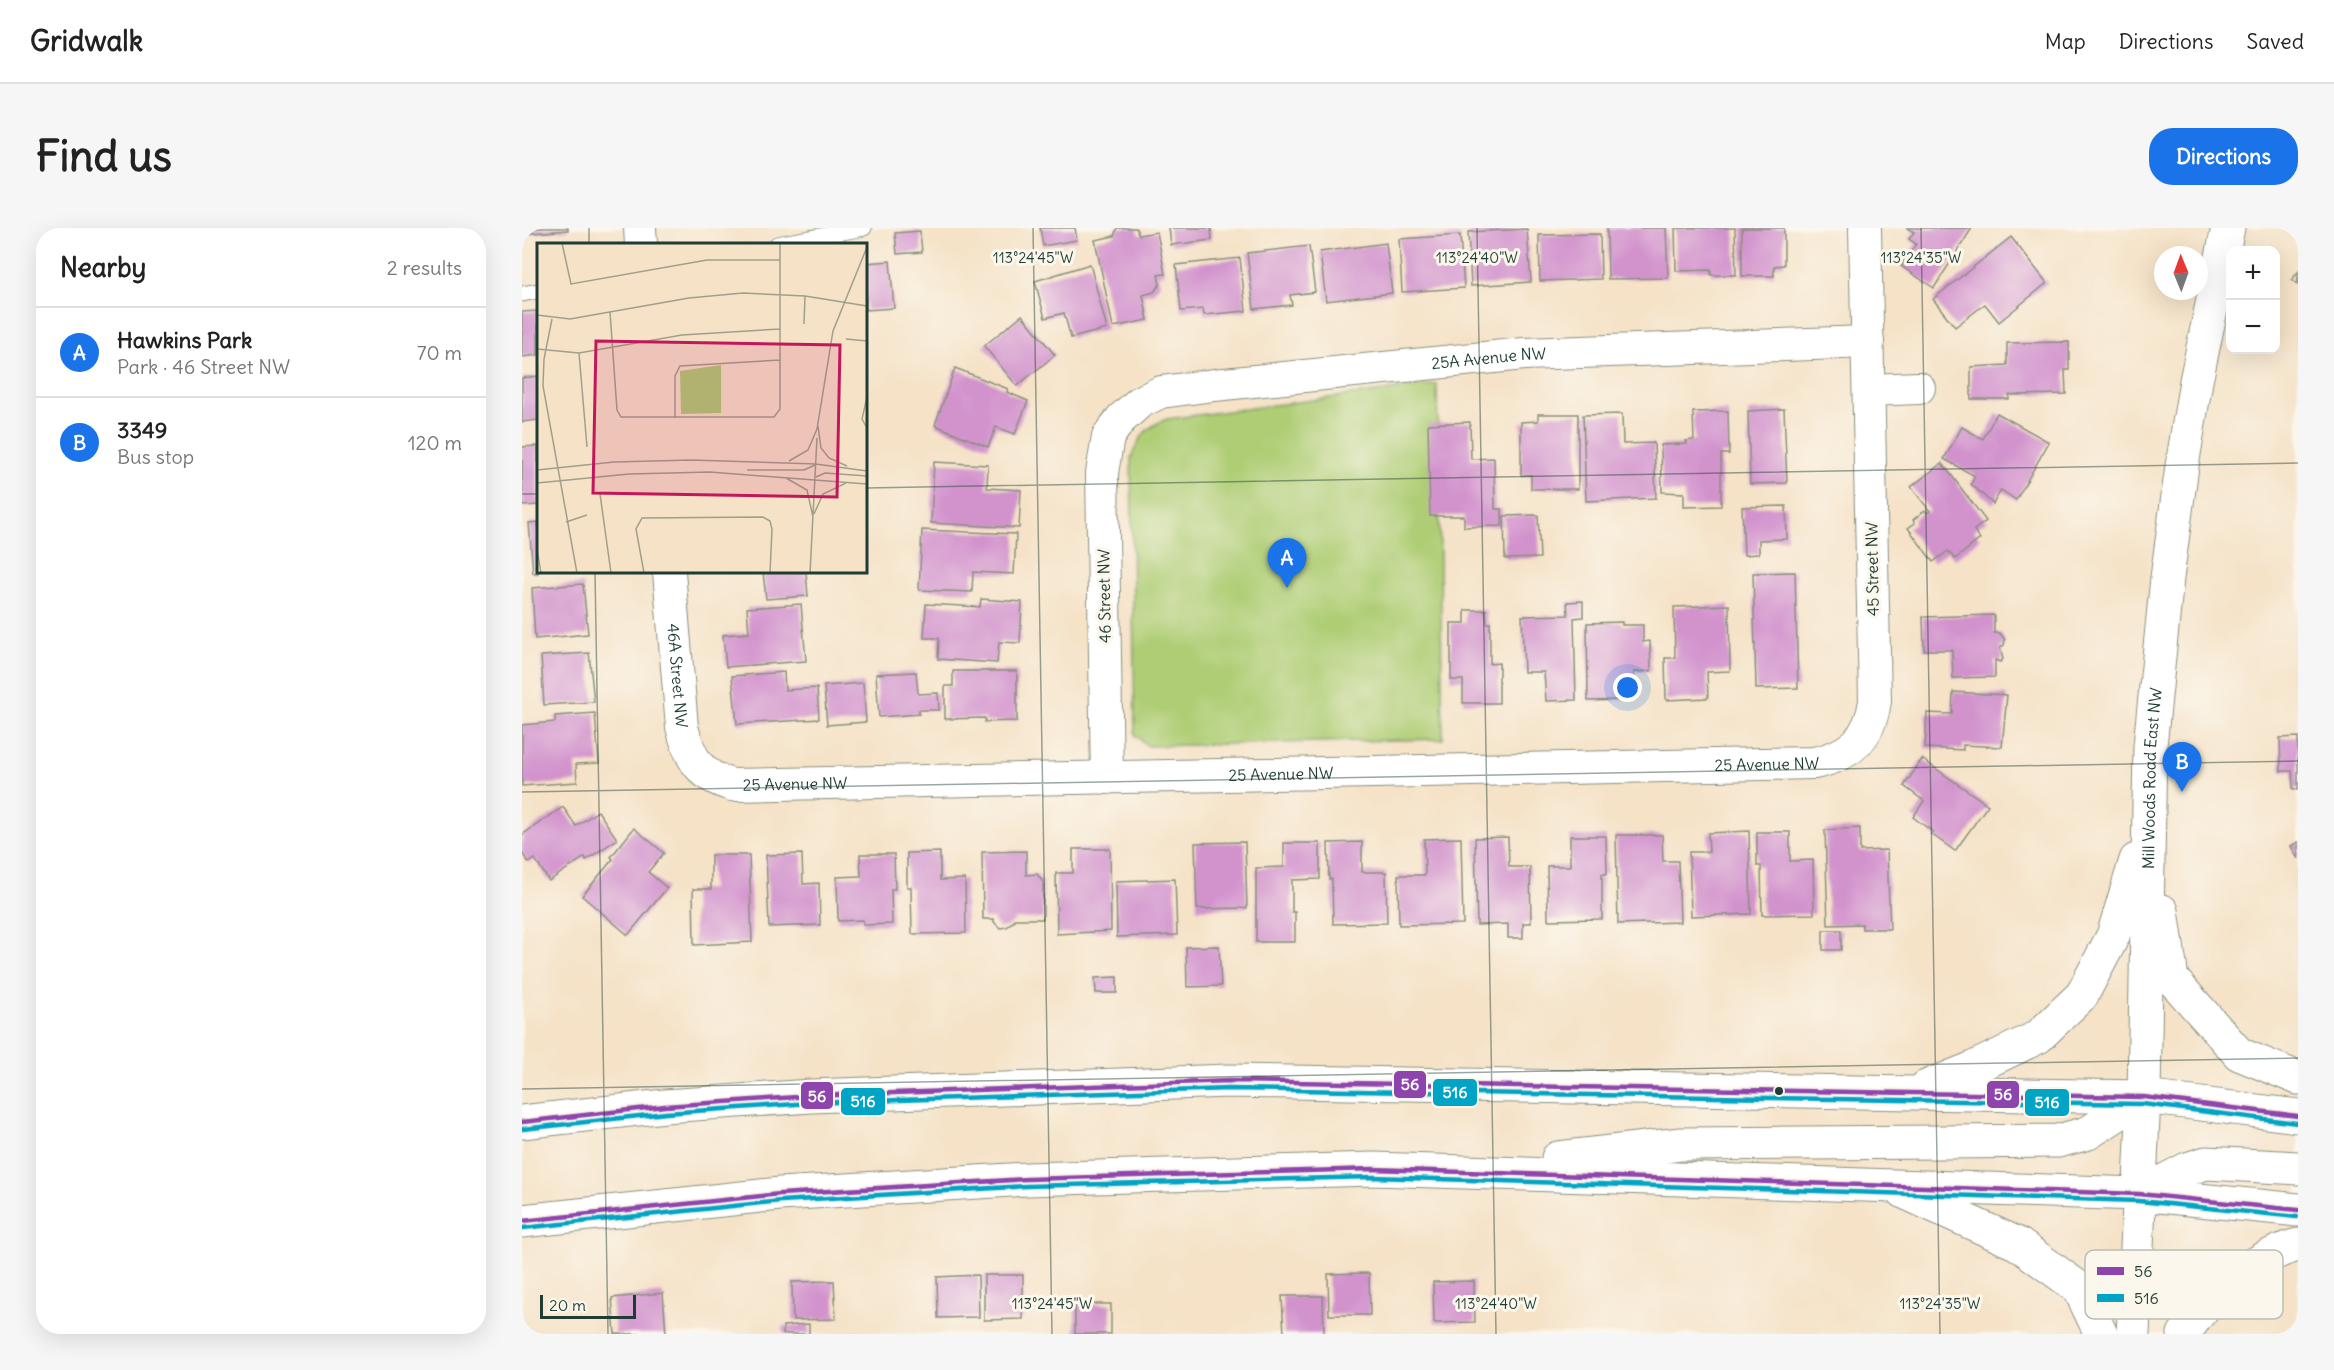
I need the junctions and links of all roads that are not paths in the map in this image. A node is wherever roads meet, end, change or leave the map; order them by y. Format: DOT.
graph roads {
  1 [pos="640,228"];
  2 [pos="864,228"];
  3 [pos="1865,228"];
  4 [pos="2228,228"];
  5 [pos="641,243"];
  6 [pos="782,243"];
  7 [pos="537,291"];
  8 [pos="522,294"];
  9 [pos="1868,342"];
  10 [pos="1919,388"];
  11 [pos="1869,390"];
  12 [pos="1121,419"];
  13 [pos="669,573"];
  14 [pos="1856,743"];
  15 [pos="704,773"];
  16 [pos="1107,778"];
  17 [pos="2147,821"];
  18 [pos="2298,1078"];
  19 [pos="1885,1092"];
  20 [pos="2144,1096"];
  21 [pos="2298,1116"];
  22 [pos="522,1122"];
  23 [pos="2298,1168"];
  24 [pos="1446,1170"];
  25 [pos="1888,1185"];
  26 [pos="2139,1194"];
  27 [pos="2298,1210"];
  28 [pos="522,1221"];
  29 [pos="2298,1245"];
  30 [pos="2137,1250"];
  31 [pos="2280,1250"];
  32 [pos="2085,1301"];
  33 [pos="2093,1319"];
  34 [pos="2134,1319"];
  35 [pos="2193,1319"];
  36 [pos="2100,1334"];
  37 [pos="2133,1334"];
  38 [pos="2184,1334"];
  1 -- 5 [label="street"];
  2 -- 6 [label="lane"];
  3 -- 9 [label="street, 45 Street NW"];
  4 -- 17 [label="main road, Mill Woods Road East NW"];
  7 -- 8 [label="lane"];
  9 -- 11 [label="street, 45 Street NW"];
  9 -- 12 [label="street, 25A Avenue NW"];
  10 -- 11 [label="street"];
  11 -- 14 [label="street, 45 Street NW"];
  12 -- 16 [label="street, 46 Street NW"];
  13 -- 15 [label="street, 46A Street NW"];
  14 -- 16 [label="street, 25 Avenue NW"];
  15 -- 16 [label="street, 25 Avenue NW"];
  17 -- 18 [label="main road"];
  17 -- 19 [label="main road"];
  17 -- 20 [label="main road, Mill Woods Road East NW"];
  19 -- 20 [label="main road"];
  19 -- 22 [label="main road"];
  20 -- 21 [label="main road"];
  20 -- 24 [label="main road"];
  20 -- 26 [label="main road, Mill Woods Road East NW"];
  23 -- 26 [label="main road"];
  24 -- 25 [label="main road"];
  24 -- 28 [label="main road"];
  25 -- 26 [label="main road"];
  25 -- 32 [label="main road"];
  26 -- 27 [label="main road"];
  26 -- 30 [label="main road, Mill Woods Road East NW"];
  29 -- 31 [label="main road"];
  33 -- 36 [label="main road"];
  34 -- 37 [label="main road, Mill Woods Road East NW"];
  35 -- 38 [label="main road"];
}
